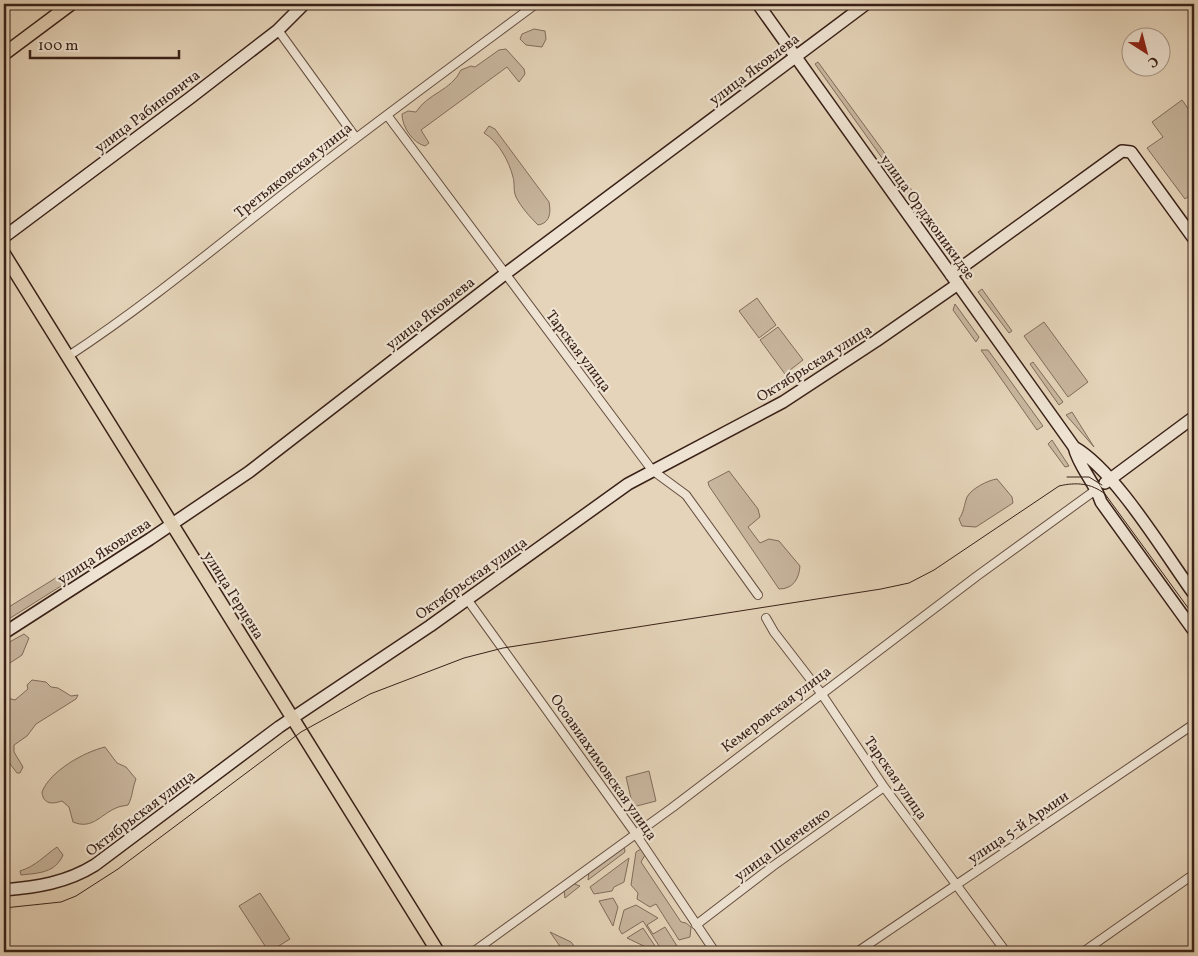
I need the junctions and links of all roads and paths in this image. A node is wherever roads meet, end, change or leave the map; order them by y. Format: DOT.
graph roads {
  1 [pos="71,4"];
  2 [pos="304,4"];
  3 [pos="536,4"];
  4 [pos="758,4"];
  5 [pos="866,4"];
  6 [pos="278,30"];
  7 [pos="4,54"];
  8 [pos="796,57"];
  9 [pos="387,115"];
  10 [pos="356,138"];
  11 [pos="4,237"];
  12 [pos="1194,239"];
  13 [pos="4,254"];
  14 [pos="505,274"];
  15 [pos="954,280"];
  16 [pos="67,358"];
  17 [pos="1194,417"];
  18 [pos="1074,447"];
  19 [pos="652,470"];
  20 [pos="1110,480"];
  21 [pos="1097,489"];
  22 [pos="171,525"];
  23 [pos="1194,594"];
  24 [pos="758,595"];
  25 [pos="467,599"];
  26 [pos="766,618"];
  27 [pos="1194,631"];
  28 [pos="4,633"];
  29 [pos="821,693"];
  30 [pos="292,718"];
  31 [pos="1194,724"];
  32 [pos="884,787"];
  33 [pos="635,833"];
  34 [pos="1194,874"];
  35 [pos="957,885"];
  36 [pos="4,890"];
  37 [pos="696,925"];
  38 [pos="438,952"];
  39 [pos="473,952"];
  40 [pos="715,952"];
  41 [pos="857,952"];
  42 [pos="1006,952"];
  43 [pos="1083,952"];
  1 -- 7 [label="main road"];
  2 -- 6 [label="street, улица Рабиновича"];
  3 -- 9 [label="street, Третьяковская улица"];
  4 -- 8 [label="street, улица Орджоникидзе"];
  5 -- 8 [label="street, улица Яковлева"];
  6 -- 10 [label="street"];
  6 -- 11 [label="street, улица Рабиновича"];
  8 -- 14 [label="street, улица Яковлева"];
  8 -- 15 [label="street, улица Орджоникидзе"];
  9 -- 10 [label="street, Третьяковская улица"];
  9 -- 14 [label="street, Тарская улица"];
  10 -- 16 [label="street, Третьяковская улица"];
  12 -- 15 [label="street, Октябрьская улица"];
  13 -- 16 [label="main road, улица Герцена"];
  14 -- 19 [label="street, Тарская улица"];
  14 -- 22 [label="street, улица Яковлева"];
  15 -- 18 [label="street, улица Орджоникидзе"];
  15 -- 19 [label="street, Октябрьская улица"];
  16 -- 22 [label="main road, улица Герцена"];
  17 -- 20 [label="street"];
  18 -- 20 [label="street, улица Орджоникидзе"];
  18 -- 21 [label="street, улица Орджоникидзе"];
  19 -- 24 [label="street, Тарская улица"];
  19 -- 25 [label="street, Октябрьская улица"];
  20 -- 21 [label="street"];
  20 -- 23 [label="street, улица Орджоникидзе"];
  21 -- 27 [label="street, улица Орджоникидзе"];
  21 -- 29 [label="street, Кемеровская улица"];
  22 -- 28 [label="street, улица Яковлева"];
  22 -- 30 [label="main road, улица Герцена"];
  25 -- 30 [label="street, Октябрьская улица"];
  25 -- 33 [label="street, Осоавиахимовская улица"];
  26 -- 29 [label="street, Тарская улица"];
  29 -- 32 [label="street, Тарская улица"];
  29 -- 33 [label="street, Кемеровская улица"];
  30 -- 36 [label="street, Октябрьская улица"];
  30 -- 38 [label="main road, улица Герцена"];
  31 -- 35 [label="street, улица 5-й Армии"];
  32 -- 35 [label="street, Тарская улица"];
  32 -- 37 [label="street, улица Шевченко"];
  33 -- 37 [label="street, Осоавиахимовская улица"];
  33 -- 39 [label="street, Кемеровская улица"];
  34 -- 43 [label="street"];
  35 -- 41 [label="street, улица 5-й Армии"];
  35 -- 42 [label="street, Тарская улица"];
  37 -- 40 [label="street, Осоавиахимовская улица"];
}
